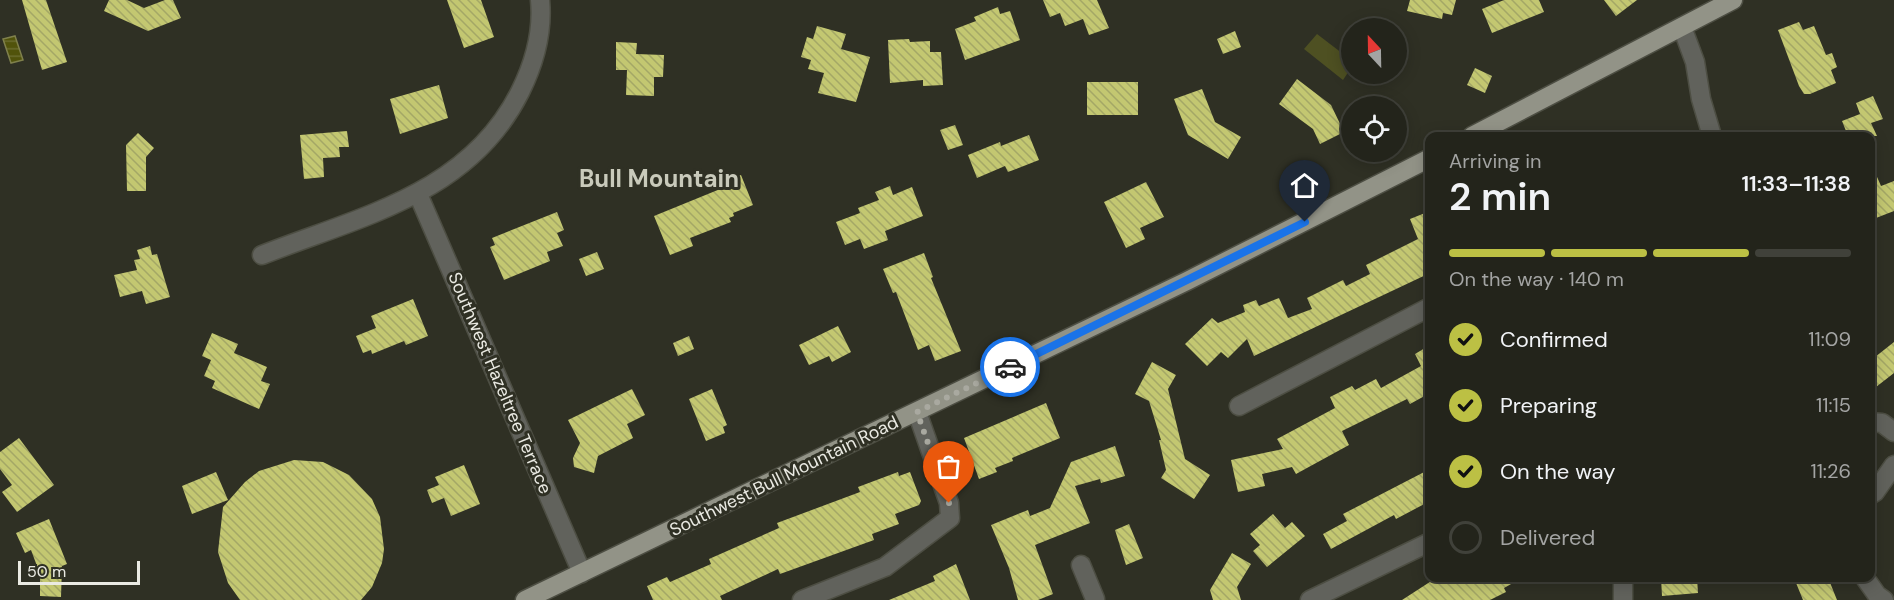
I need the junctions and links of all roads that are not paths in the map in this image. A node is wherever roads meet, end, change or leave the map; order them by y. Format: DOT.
graph roads {
  1 [pos="540,0"];
  2 [pos="1733,0"];
  3 [pos="1708,6"];
  4 [pos="1682,27"];
  5 [pos="1480,132"];
  6 [pos="1711,132"];
  7 [pos="1425,162"];
  8 [pos="418,194"];
  9 [pos="262,255"];
  10 [pos="1425,311"];
  11 [pos="1239,406"];
  12 [pos="917,412"];
  13 [pos="1875,422"];
  14 [pos="1894,432"];
  15 [pos="1894,465"];
  16 [pos="1875,492"];
  17 [pos="1425,544"];
  18 [pos="1081,565"];
  19 [pos="582,573"];
  20 [pos="1623,582"];
  21 [pos="1868,582"];
  22 [pos="1095,599"];
  23 [pos="1311,599"];
  24 [pos="525,600"];
  25 [pos="802,600"];
  26 [pos="1623,600"];
  27 [pos="1884,600"];
  1 -- 8 [label="street"];
  2 -- 3 [label="main road"];
  3 -- 4 [label="main road"];
  4 -- 5 [label="main road"];
  4 -- 6 [label="street"];
  7 -- 12 [label="main road, Southwest Bull Mountain Road"];
  8 -- 9 [label="street"];
  8 -- 19 [label="street, Southwest Hazeltree Terrace"];
  10 -- 11 [label="street"];
  12 -- 19 [label="main road, Southwest Bull Mountain Road"];
  12 -- 25 [label="street"];
  13 -- 14 [label="street"];
  15 -- 16 [label="street"];
  17 -- 23 [label="street"];
  18 -- 22 [label="street"];
  19 -- 24 [label="main road, Southwest Bull Mountain Road"];
  20 -- 26 [label="street"];
  21 -- 27 [label="street"];
}
